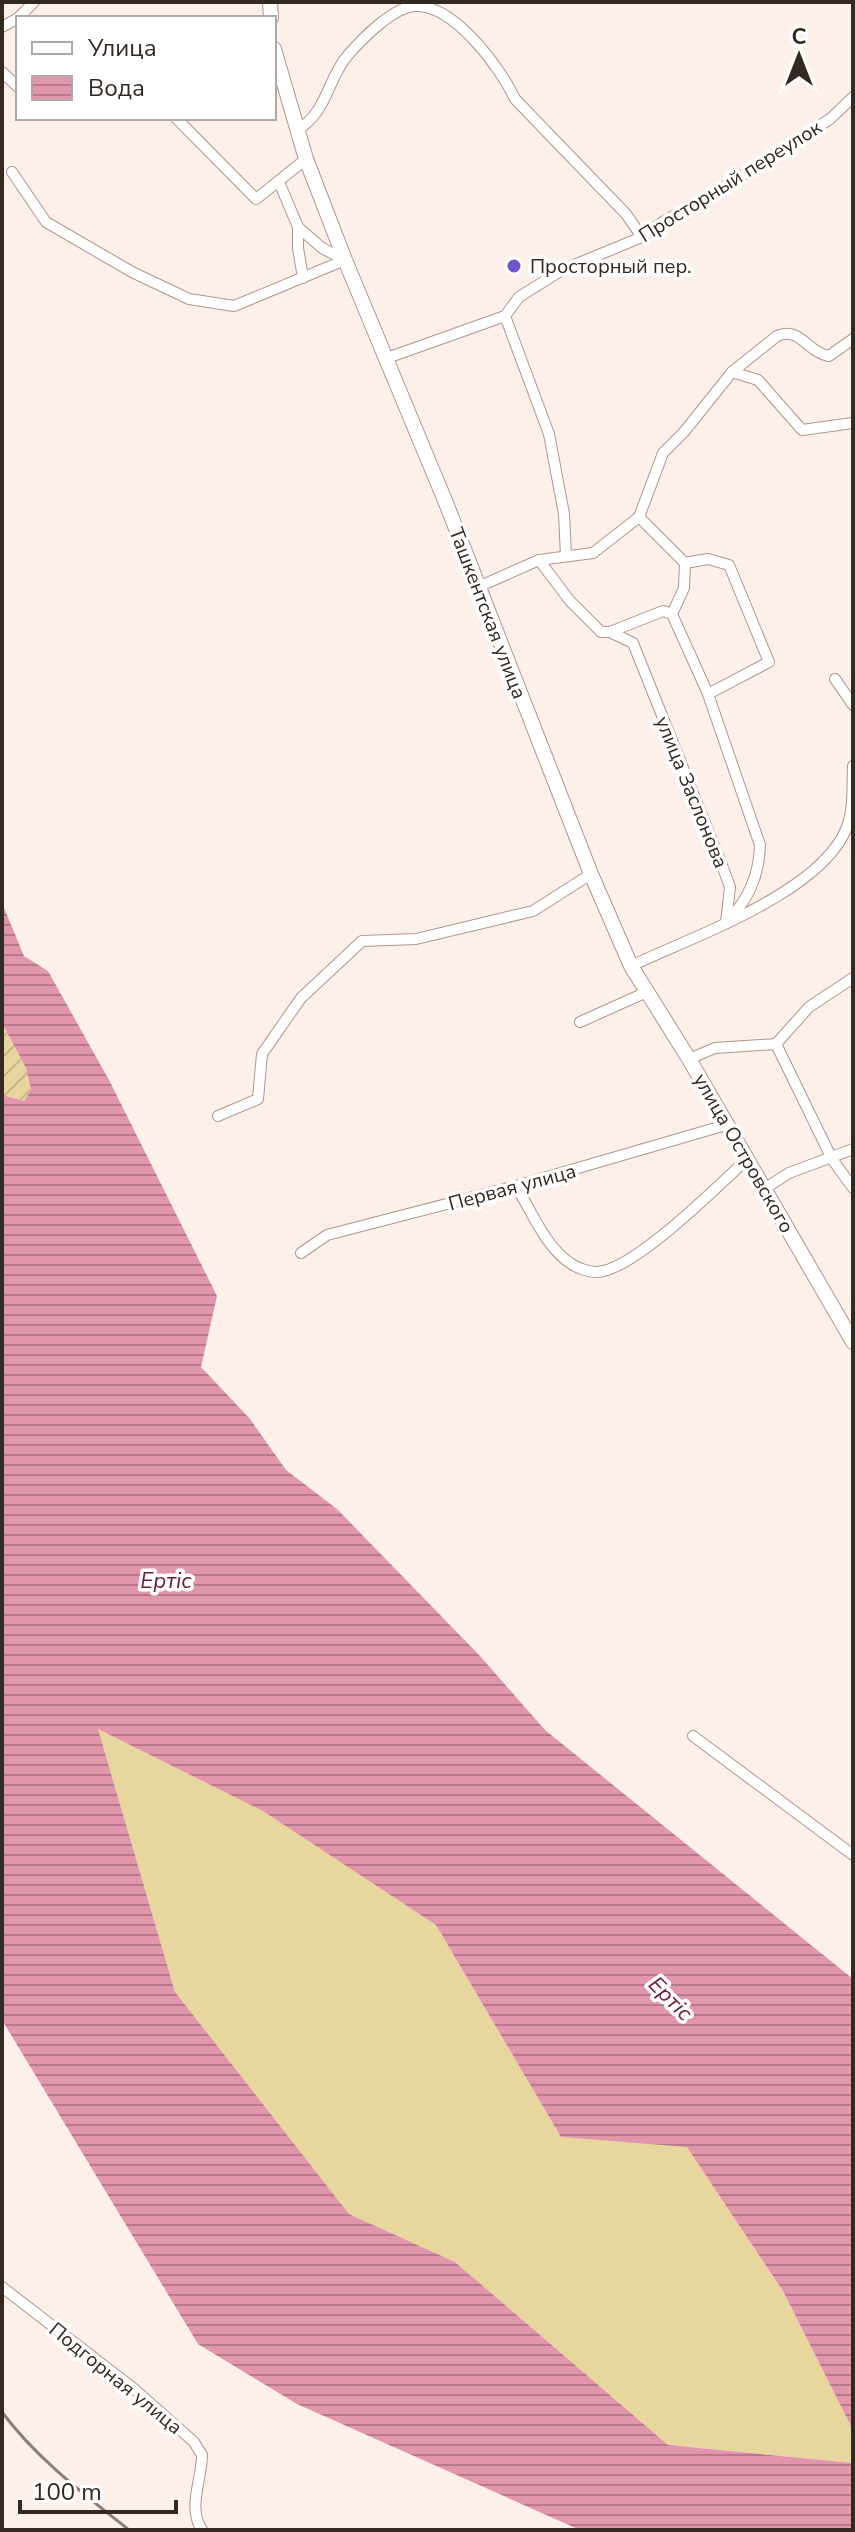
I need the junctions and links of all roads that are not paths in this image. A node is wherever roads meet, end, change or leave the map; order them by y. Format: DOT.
graph roads {
  1 [pos="276,56"];
  2 [pos="853,97"];
  3 [pos="178,120"];
  4 [pos="297,130"];
  5 [pos="306,159"];
  6 [pos="12,172"];
  7 [pos="279,182"];
  8 [pos="298,227"];
  9 [pos="642,237"];
  10 [pos="345,260"];
  11 [pos="303,278"];
  12 [pos="505,316"];
  13 [pos="853,339"];
  14 [pos="387,358"];
  15 [pos="732,372"];
  16 [pos="853,423"];
  17 [pos="639,517"];
  18 [pos="566,556"];
  19 [pos="539,560"];
  20 [pos="685,563"];
  21 [pos="478,587"];
  22 [pos="672,614"];
  23 [pos="610,632"];
  24 [pos="835,679"];
  25 [pos="708,694"];
  26 [pos="853,705"];
  27 [pos="853,766"];
  28 [pos="591,874"];
  29 [pos="726,923"];
  30 [pos="631,966"];
  31 [pos="853,978"];
  32 [pos="649,991"];
  33 [pos="580,1022"];
  34 [pos="776,1044"];
  35 [pos="689,1059"];
  36 [pos="218,1116"];
  37 [pos="726,1125"];
  38 [pos="853,1149"];
  39 [pos="832,1159"];
  40 [pos="746,1160"];
  41 [pos="516,1186"];
  42 [pos="853,1188"];
  43 [pos="764,1189"];
  44 [pos="301,1253"];
  45 [pos="853,1342"];
  46 [pos="693,1736"];
  47 [pos="853,1855"];
  48 [pos="2,2287"];
  49 [pos="202,2530"];
  1 -- 4 [label="main road, Ташкентская улица"];
  2 -- 9 [label="street, Просторный переулок"];
  3 -- 7 [label="street"];
  4 -- 5 [label="main road, Ташкентская улица"];
  4 -- 9 [label="street"];
  5 -- 7 [label="street"];
  5 -- 10 [label="main road, Ташкентская улица"];
  6 -- 11 [label="street"];
  7 -- 8 [label="street"];
  8 -- 10 [label="street"];
  8 -- 11 [label="street"];
  9 -- 12 [label="street, Просторный переулок"];
  10 -- 11 [label="street"];
  10 -- 14 [label="main road, Ташкентская улица"];
  12 -- 14 [label="street, Просторный переулок"];
  12 -- 18 [label="street"];
  13 -- 15 [label="street"];
  14 -- 21 [label="main road, Ташкентская улица"];
  15 -- 16 [label="street"];
  15 -- 17 [label="street"];
  17 -- 18 [label="street"];
  17 -- 20 [label="street"];
  18 -- 19 [label="street"];
  19 -- 21 [label="street"];
  19 -- 23 [label="street, улица Заслонова"];
  20 -- 22 [label="street"];
  20 -- 25 [label="street"];
  21 -- 28 [label="main road, Ташкентская улица"];
  22 -- 23 [label="street"];
  22 -- 25 [label="street, улица Заслонова"];
  23 -- 29 [label="street, улица Заслонова"];
  24 -- 26 [label="street"];
  25 -- 29 [label="street, улица Заслонова"];
  27 -- 29 [label="street"];
  28 -- 30 [label="main road, Ташкентская улица"];
  28 -- 36 [label="street"];
  29 -- 30 [label="street"];
  30 -- 32 [label="main road, улица Островского"];
  31 -- 34 [label="street"];
  32 -- 33 [label="street"];
  32 -- 35 [label="main road, улица Островского"];
  34 -- 35 [label="street"];
  34 -- 39 [label="street"];
  35 -- 37 [label="main road, улица Островского"];
  37 -- 40 [label="main road, улица Островского"];
  37 -- 41 [label="street, Первая улица"];
  38 -- 39 [label="street"];
  39 -- 42 [label="street"];
  39 -- 43 [label="street"];
  40 -- 41 [label="street"];
  40 -- 43 [label="main road, улица Островского"];
  41 -- 44 [label="street, Первая улица"];
  43 -- 45 [label="main road, улица Островского"];
  46 -- 47 [label="street"];
  48 -- 49 [label="street, Подгорная улица"];
}
